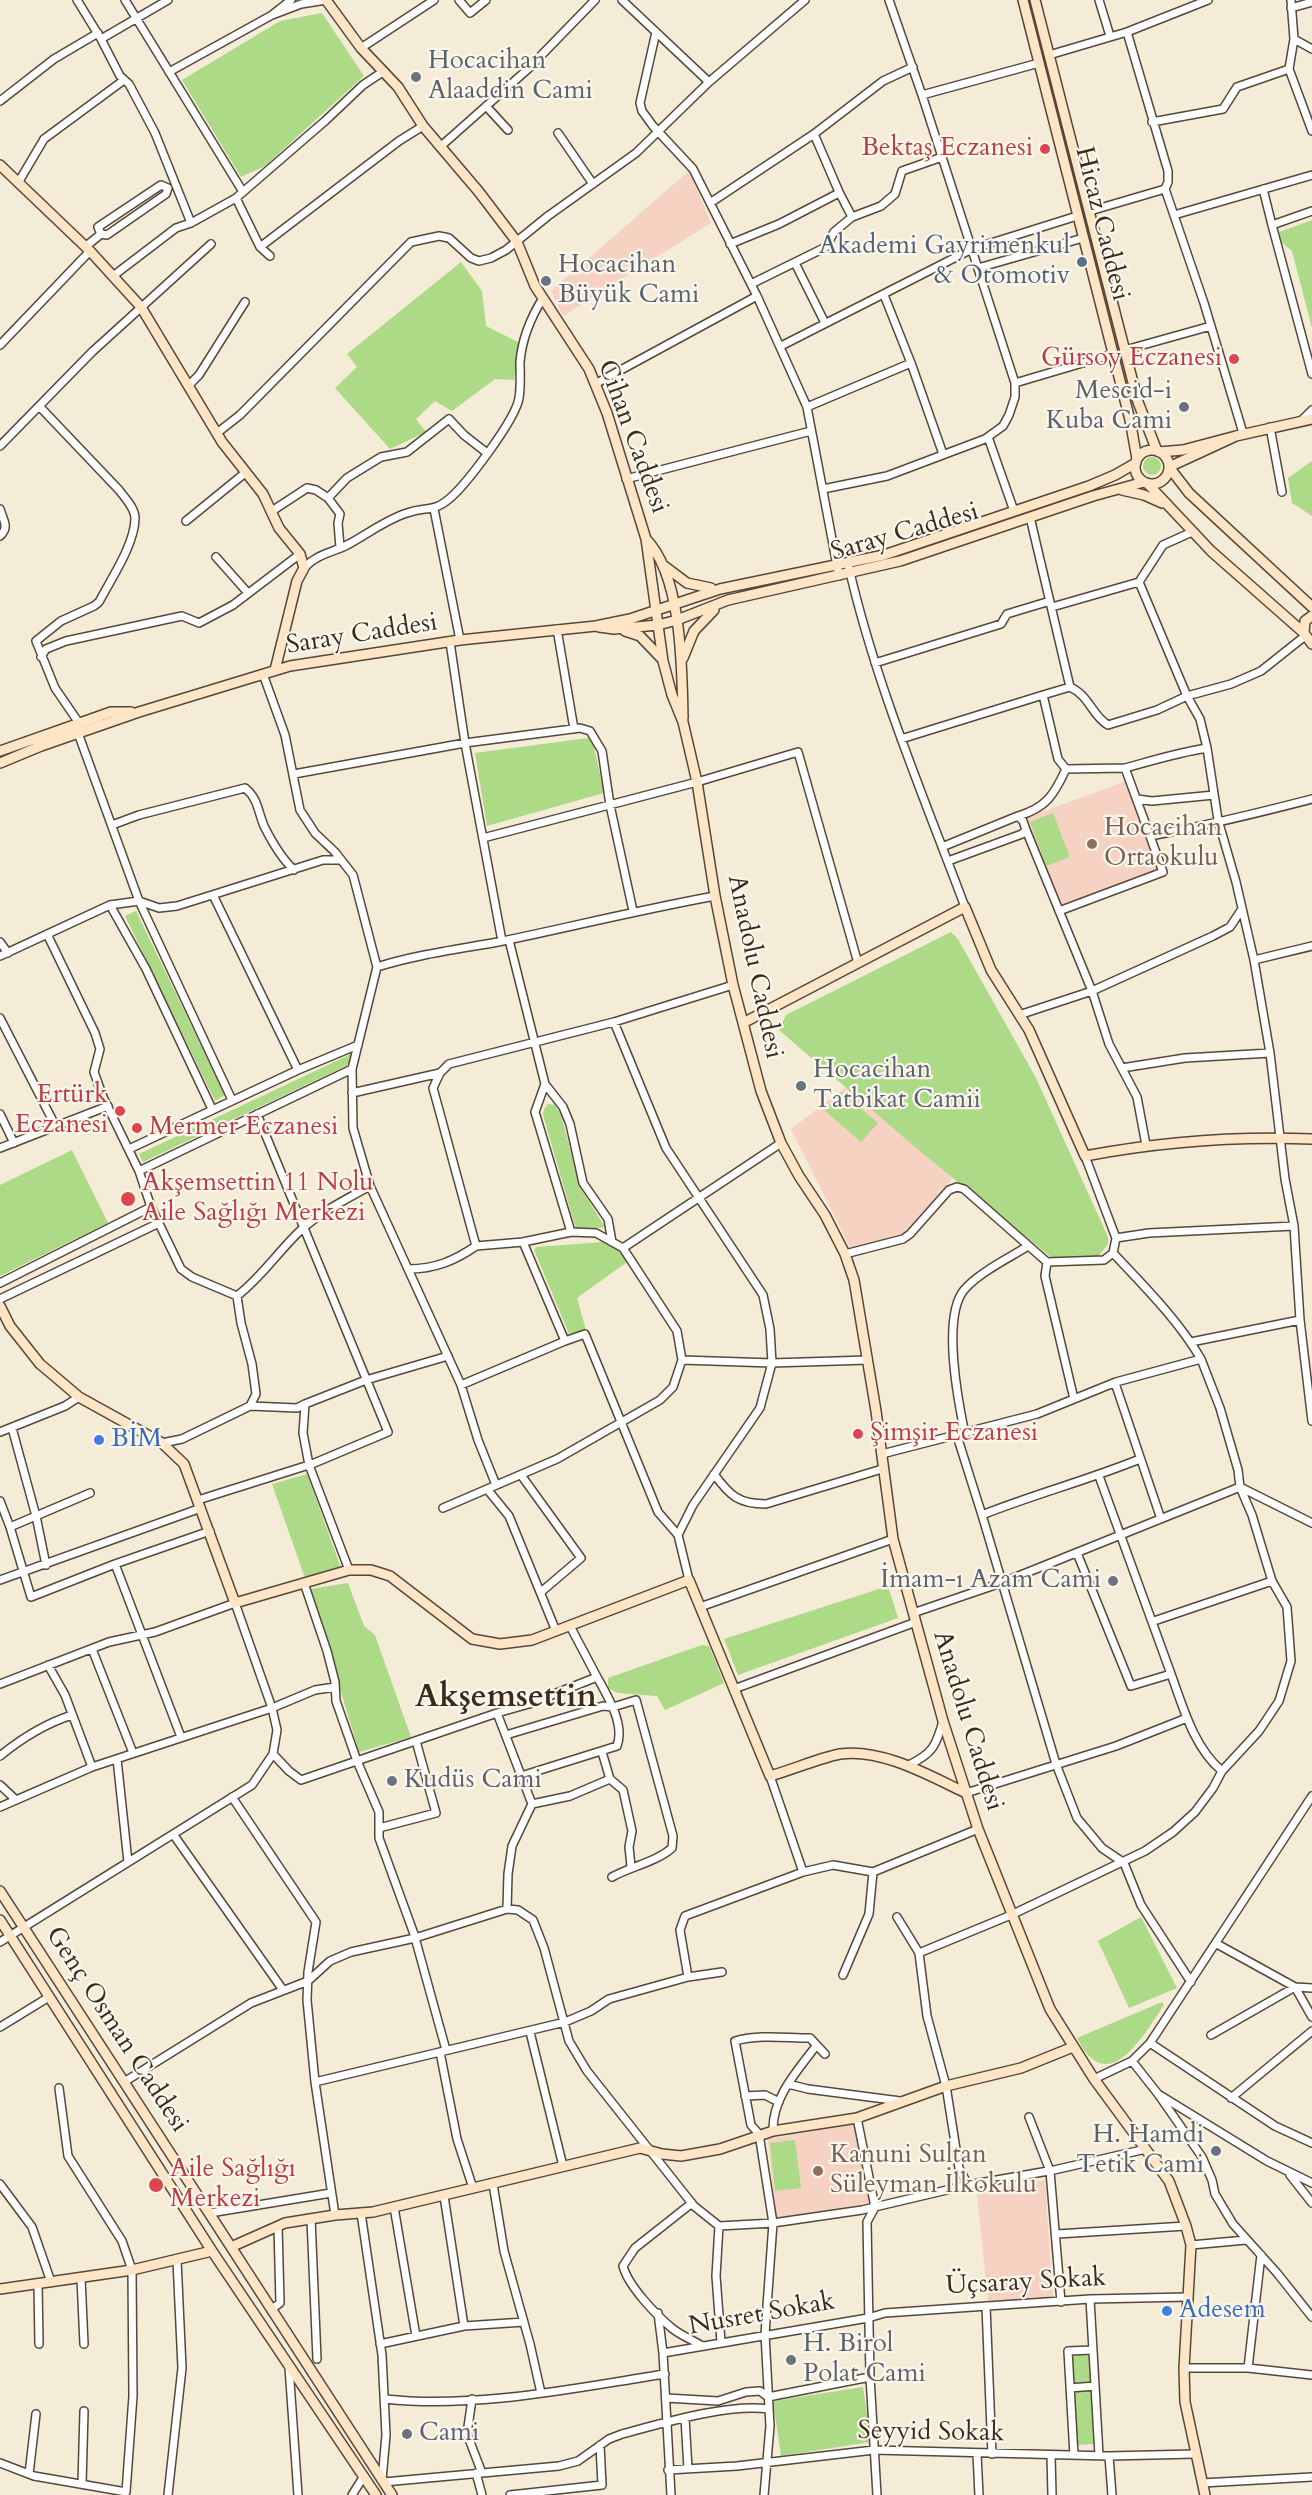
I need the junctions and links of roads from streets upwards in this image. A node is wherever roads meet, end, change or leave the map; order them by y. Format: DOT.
graph roads {
  1 [pos="77,0"];
  2 [pos="125,0"];
  3 [pos="168,0"];
  4 [pos="291,0"];
  5 [pos="326,0"];
  6 [pos="434,0"];
  7 [pos="459,0"];
  8 [pos="486,0"];
  9 [pos="596,0"];
  10 [pos="622,0"];
  11 [pos="805,0"];
  12 [pos="889,0"];
  13 [pos="1023,0"];
  14 [pos="1035,0"];
  15 [pos="1099,0"];
  16 [pos="1208,0"];
  17 [pos="1312,2"];
  18 [pos="1291,4"];
  19 [pos="272,15"];
  20 [pos="137,18"];
  21 [pos="656,32"];
  22 [pos="1127,32"];
  23 [pos="100,36"];
  24 [pos="1110,36"];
  25 [pos="1294,39"];
  26 [pos="361,48"];
  27 [pos="1312,48"];
  28 [pos="1049,55"];
  29 [pos="1039,63"];
  30 [pos="913,67"];
  31 [pos="1289,69"];
  32 [pos="384,71"];
  33 [pos="169,72"];
  34 [pos="124,80"];
  35 [pos="709,82"];
  36 [pos="922,95"];
  37 [pos="0,101"];
  38 [pos="486,106"];
  39 [pos="1152,122"];
  40 [pos="423,126"];
  41 [pos="508,130"];
  42 [pos="1312,131"];
  43 [pos="660,132"];
  44 [pos="558,133"];
  45 [pos="814,134"];
  46 [pos="440,147"];
  47 [pos="942,157"];
  48 [pos="1,167"];
  49 [pos="1312,175"];
  50 [pos="18,183"];
  51 [pos="176,184"];
  52 [pos="593,184"];
  53 [pos="168,188"];
  54 [pos="1164,189"];
  55 [pos="1263,189"];
  56 [pos="243,192"];
  57 [pos="839,193"];
  58 [pos="236,198"];
  59 [pos="710,203"];
  60 [pos="1312,211"];
  61 [pos="1090,212"];
  62 [pos="1174,215"];
  63 [pos="1077,216"];
  64 [pos="852,217"];
  65 [pos="191,223"];
  66 [pos="1272,225"];
  67 [pos="101,234"];
  68 [pos="1083,238"];
  69 [pos="517,242"];
  70 [pos="211,244"];
  71 [pos="730,244"];
  72 [pos="260,247"];
  73 [pos="88,249"];
  74 [pos="972,249"];
  75 [pos="270,256"];
  76 [pos="795,263"];
  77 [pos="978,268"];
  78 [pos="113,276"];
  79 [pos="751,285"];
  80 [pos="884,295"];
  81 [pos="757,296"];
  82 [pos="543,298"];
  83 [pos="245,302"];
  84 [pos="141,307"];
  85 [pos="825,323"];
  86 [pos="1211,326"];
  87 [pos="0,345"];
  88 [pos="781,346"];
  89 [pos="1125,350"];
  90 [pos="1113,354"];
  91 [pos="912,363"];
  92 [pos="1312,374"];
  93 [pos="1015,383"];
  94 [pos="595,384"];
  95 [pos="189,385"];
  96 [pos="40,407"];
  97 [pos="807,407"];
  98 [pos="1312,410"];
  99 [pos="1312,419"];
  100 [pos="1301,421"];
  101 [pos="1270,427"];
  102 [pos="811,431"];
  103 [pos="217,433"];
  104 [pos="1240,434"];
  105 [pos="988,436"];
  106 [pos="0,446"];
  107 [pos="1158,452"];
  108 [pos="487,453"];
  109 [pos="943,454"];
  110 [pos="1137,461"];
  111 [pos="1169,467"];
  112 [pos="245,473"];
  113 [pos="626,479"];
  114 [pos="1146,483"];
  115 [pos="822,489"];
  116 [pos="1116,490"];
  117 [pos="1282,492"];
  118 [pos="328,498"];
  119 [pos="1168,506"];
  120 [pos="434,509"];
  121 [pos="0,510"];
  122 [pos="272,511"];
  123 [pos="1014,511"];
  124 [pos="1030,518"];
  125 [pos="186,521"];
  126 [pos="3,523"];
  127 [pos="1192,532"];
  128 [pos="0,536"];
  129 [pos="646,539"];
  130 [pos="340,547"];
  131 [pos="300,554"];
  132 [pos="216,557"];
  133 [pos="662,563"];
  134 [pos="847,563"];
  135 [pos="837,565"];
  136 [pos="304,568"];
  137 [pos="850,574"];
  138 [pos="839,576"];
  139 [pos="1139,582"];
  140 [pos="720,589"];
  141 [pos="248,593"];
  142 [pos="728,600"];
  143 [pos="674,604"];
  144 [pos="1051,604"];
  145 [pos="1312,607"];
  146 [pos="656,610"];
  147 [pos="1312,616"];
  148 [pos="677,620"];
  149 [pos="658,625"];
  150 [pos="596,626"];
  151 [pos="557,628"];
  152 [pos="614,629"];
  153 [pos="1308,638"];
  154 [pos="455,641"];
  155 [pos="41,657"];
  156 [pos="663,661"];
  157 [pos="875,663"];
  158 [pos="682,664"];
  159 [pos="275,670"];
  160 [pos="263,674"];
  161 [pos="1070,687"];
  162 [pos="1043,695"];
  163 [pos="1187,696"];
  164 [pos="139,712"];
  165 [pos="683,722"];
  166 [pos="78,723"];
  167 [pos="574,729"];
  168 [pos="78,733"];
  169 [pos="901,739"];
  170 [pos="465,743"];
  171 [pos="1207,748"];
  172 [pos="0,751"];
  173 [pos="0,764"];
  174 [pos="1125,768"];
  175 [pos="1066,769"];
  176 [pos="294,774"];
  177 [pos="697,782"];
  178 [pos="1214,795"];
  179 [pos="1312,799"];
  180 [pos="1137,800"];
  181 [pos="610,805"];
  182 [pos="1018,816"];
  183 [pos="1218,820"];
  184 [pos="111,825"];
  185 [pos="1026,830"];
  186 [pos="1150,836"];
  187 [pos="483,838"];
  188 [pos="942,847"];
  189 [pos="341,860"];
  190 [pos="948,861"];
  191 [pos="294,870"];
  192 [pos="213,896"];
  193 [pos="715,896"];
  194 [pos="139,901"];
  195 [pos="110,905"];
  196 [pos="965,907"];
  197 [pos="1242,909"];
  198 [pos="633,911"];
  199 [pos="1059,911"];
  200 [pos="47,934"];
  201 [pos="506,940"];
  202 [pos="0,942"];
  203 [pos="1312,946"];
  204 [pos="4,955"];
  205 [pos="1254,960"];
  206 [pos="858,963"];
  207 [pos="377,967"];
  208 [pos="733,985"];
  209 [pos="1092,991"];
  210 [pos="1019,1015"];
  211 [pos="0,1018"];
  212 [pos="614,1022"];
  213 [pos="742,1023"];
  214 [pos="536,1041"];
  215 [pos="358,1045"];
  216 [pos="1270,1053"];
  217 [pos="1122,1068"];
  218 [pos="352,1069"];
  219 [pos="298,1070"];
  220 [pos="440,1073"];
  221 [pos="545,1084"];
  222 [pos="352,1093"];
  223 [pos="232,1100"];
  224 [pos="108,1106"];
  225 [pos="212,1109"];
  226 [pos="0,1114"];
  227 [pos="257,1114"];
  228 [pos="56,1127"];
  229 [pos="1280,1138"];
  230 [pos="1312,1139"];
  231 [pos="14,1143"];
  232 [pos="781,1143"];
  233 [pos="1146,1145"];
  234 [pos="0,1148"];
  235 [pos="129,1149"];
  236 [pos="1085,1156"];
  237 [pos="139,1171"];
  238 [pos="370,1186"];
  239 [pos="698,1198"];
  240 [pos="151,1208"];
  241 [pos="159,1223"];
  242 [pos="1294,1226"];
  243 [pos="303,1229"];
  244 [pos="571,1232"];
  245 [pos="1116,1238"];
  246 [pos="523,1242"];
  247 [pos="612,1242"];
  248 [pos="476,1246"];
  249 [pos="1028,1246"];
  250 [pos="623,1248"];
  251 [pos="1113,1253"];
  252 [pos="845,1254"];
  253 [pos="1047,1262"];
  254 [pos="408,1269"];
  255 [pos="0,1283"];
  256 [pos="237,1296"];
  257 [pos="0,1299"];
  258 [pos="0,1306"];
  259 [pos="1300,1320"];
  260 [pos="565,1341"];
  261 [pos="1191,1342"];
  262 [pos="448,1356"];
  263 [pos="1201,1359"];
  264 [pos="682,1360"];
  265 [pos="867,1360"];
  266 [pos="772,1363"];
  267 [pos="366,1380"];
  268 [pos="1115,1383"];
  269 [pos="461,1384"];
  270 [pos="79,1397"];
  271 [pos="1074,1399"];
  272 [pos="305,1404"];
  273 [pos="250,1406"];
  274 [pos="1312,1420"];
  275 [pos="621,1422"];
  276 [pos="12,1428"];
  277 [pos="0,1432"];
  278 [pos="961,1435"];
  279 [pos="162,1443"];
  280 [pos="882,1454"];
  281 [pos="1140,1459"];
  282 [pos="309,1465"];
  283 [pos="882,1469"];
  284 [pos="714,1474"];
  285 [pos="521,1475"];
  286 [pos="1099,1476"];
  287 [pos="496,1485"];
  288 [pos="1240,1487"];
  289 [pos="488,1489"];
  290 [pos="90,1493"];
  291 [pos="0,1501"];
  292 [pos="200,1504"];
  293 [pos="443,1508"];
  294 [pos="982,1515"];
  295 [pos="36,1516"];
  296 [pos="1161,1519"];
  297 [pos="1312,1523"];
  298 [pos="10,1527"];
  299 [pos="210,1531"];
  300 [pos="678,1535"];
  301 [pos="1122,1535"];
  302 [pos="892,1539"];
  303 [pos="1077,1553"];
  304 [pos="115,1564"];
  305 [pos="46,1565"];
  306 [pos="350,1570"];
  307 [pos="25,1573"];
  308 [pos="0,1580"];
  309 [pos="689,1580"];
  310 [pos="1272,1581"];
  311 [pos="304,1583"];
  312 [pos="1001,1583"];
  313 [pos="541,1592"];
  314 [pos="235,1603"];
  315 [pos="700,1607"];
  316 [pos="914,1618"];
  317 [pos="1154,1622"];
  318 [pos="570,1626"];
  319 [pos="556,1631"];
  320 [pos="141,1634"];
  321 [pos="92,1649"];
  322 [pos="48,1665"];
  323 [pos="1171,1674"];
  324 [pos="597,1677"];
  325 [pos="0,1684"];
  326 [pos="335,1687"];
  327 [pos="734,1689"];
  328 [pos="613,1707"];
  329 [pos="272,1708"];
  330 [pos="497,1713"];
  331 [pos="72,1715"];
  332 [pos="1187,1718"];
  333 [pos="943,1721"];
  334 [pos="506,1735"];
  335 [pos="181,1737"];
  336 [pos="416,1741"];
  337 [pos="602,1752"];
  338 [pos="133,1754"];
  339 [pos="273,1754"];
  340 [pos="0,1756"];
  341 [pos="117,1759"];
  342 [pos="357,1761"];
  343 [pos="1056,1764"];
  344 [pos="909,1765"];
  345 [pos="92,1767"];
  346 [pos="1222,1771"];
  347 [pos="521,1776"];
  348 [pos="770,1776"];
  349 [pos="610,1779"];
  350 [pos="0,1785"];
  351 [pos="966,1793"];
  352 [pos="1312,1796"];
  353 [pos="232,1797"];
  354 [pos="16,1800"];
  355 [pos="532,1804"];
  356 [pos="0,1807"];
  357 [pos="379,1828"];
  358 [pos="978,1829"];
  359 [pos="173,1834"];
  360 [pos="128,1862"];
  361 [pos="1124,1863"];
  362 [pos="632,1866"];
  363 [pos="803,1872"];
  364 [pos="873,1872"];
  365 [pos="612,1877"];
  366 [pos="0,1891"];
  367 [pos="507,1910"];
  368 [pos="1011,1915"];
  369 [pos="897,1917"];
  370 [pos="0,1920"];
  371 [pos="24,1928"];
  372 [pos="10,1936"];
  373 [pos="415,1938"];
  374 [pos="0,1942"];
  375 [pos="1217,1944"];
  376 [pos="919,1953"];
  377 [pos="722,1972"];
  378 [pos="843,1975"];
  379 [pos="688,1977"];
  380 [pos="308,1981"];
  381 [pos="1191,1982"];
  382 [pos="1295,1987"];
  383 [pos="1312,1988"];
  384 [pos="283,1990"];
  385 [pos="49,1997"];
  386 [pos="1312,2017"];
  387 [pos="566,2022"];
  388 [pos="0,2027"];
  389 [pos="1312,2031"];
  390 [pos="530,2032"];
  391 [pos="1211,2035"];
  392 [pos="1150,2043"];
  393 [pos="816,2046"];
  394 [pos="1073,2047"];
  395 [pos="443,2051"];
  396 [pos="825,2054"];
  397 [pos="1132,2061"];
  398 [pos="1094,2079"];
  399 [pos="124,2082"];
  400 [pos="315,2082"];
  401 [pos="788,2084"];
  402 [pos="946,2086"];
  403 [pos="59,2088"];
  404 [pos="1158,2094"];
  405 [pos="745,2096"];
  406 [pos="1231,2098"];
  407 [pos="900,2101"];
  408 [pos="779,2102"];
  409 [pos="1029,2117"];
  410 [pos="857,2118"];
  411 [pos="773,2131"];
  412 [pos="759,2134"];
  413 [pos="1312,2143"];
  414 [pos="1146,2149"];
  415 [pos="651,2151"];
  416 [pos="563,2166"];
  417 [pos="1050,2171"];
  418 [pos="1290,2175"];
  419 [pos="1312,2183"];
  420 [pos="0,2184"];
  421 [pos="493,2184"];
  422 [pos="968,2185"];
  423 [pos="473,2188"];
  424 [pos="331,2193"];
  425 [pos="444,2196"];
  426 [pos="692,2203"];
  427 [pos="1312,2203"];
  428 [pos="394,2207"];
  429 [pos="876,2207"];
  430 [pos="210,2213"];
  431 [pos="361,2213"];
  432 [pos="335,2215"];
  433 [pos="311,2219"];
  434 [pos="772,2223"];
  435 [pos="278,2226"];
  436 [pos="719,2226"];
  437 [pos="1186,2226"];
  438 [pos="1057,2234"];
  439 [pos="1246,2240"];
  440 [pos="1191,2246"];
  441 [pos="231,2247"];
  442 [pos="212,2251"];
  443 [pos="1261,2255"];
  444 [pos="177,2260"];
  445 [pos="132,2270"];
  446 [pos="81,2278"];
  447 [pos="51,2282"];
  448 [pos="38,2284"];
  449 [pos="0,2289"];
  450 [pos="1188,2296"];
  451 [pos="1090,2299"];
  452 [pos="1061,2302"];
  453 [pos="986,2306"];
  454 [pos="272,2309"];
  455 [pos="658,2313"];
  456 [pos="868,2318"];
  457 [pos="1312,2318"];
  458 [pos="524,2322"];
  459 [pos="464,2326"];
  460 [pos="765,2334"];
  461 [pos="416,2336"];
  462 [pos="721,2342"];
  463 [pos="39,2344"];
  464 [pos="84,2344"];
  465 [pos="380,2344"];
  466 [pos="702,2346"];
  467 [pos="1093,2350"];
  468 [pos="663,2353"];
  469 [pos="317,2359"];
  470 [pos="289,2367"];
  471 [pos="1184,2368"];
  472 [pos="1248,2368"];
  473 [pos="664,2373"];
  474 [pos="1312,2374"];
  475 [pos="870,2377"];
  476 [pos="1095,2386"];
  477 [pos="1070,2388"];
  478 [pos="541,2393"];
  479 [pos="768,2397"];
  480 [pos="666,2398"];
  481 [pos="385,2399"];
  482 [pos="472,2399"];
  483 [pos="769,2409"];
  484 [pos="84,2411"];
  485 [pos="36,2414"];
  486 [pos="686,2418"];
  487 [pos="667,2422"];
  488 [pos="600,2445"];
  489 [pos="874,2450"];
  490 [pos="977,2454"];
  491 [pos="992,2454"];
  492 [pos="1195,2454"];
  493 [pos="1051,2455"];
  494 [pos="1074,2455"];
  495 [pos="1099,2456"];
  496 [pos="1109,2456"];
  497 [pos="768,2462"];
  498 [pos="0,2463"];
  499 [pos="688,2469"];
  500 [pos="668,2470"];
  501 [pos="479,2473"];
  502 [pos="29,2474"];
  503 [pos="364,2476"];
  504 [pos="1312,2477"];
  505 [pos="383,2481"];
  506 [pos="1202,2482"];
  507 [pos="82,2484"];
  508 [pos="168,2495"];
  509 [pos="298,2495"];
  510 [pos="352,2495"];
  511 [pos="376,2495"];
  512 [pos="392,2495"];
  513 [pos="482,2495"];
  514 [pos="510,2495"];
  515 [pos="671,2495"];
  516 [pos="764,2495"];
  517 [pos="877,2495"];
  518 [pos="979,2495"];
  519 [pos="1052,2495"];
  520 [pos="1112,2495"];
  521 [pos="1205,2495"];
  1 -- 23 [label="street"];
  2 -- 20 [label="street"];
  3 -- 20 [label="street"];
  4 -- 19 [label="street"];
  5 -- 19 [label="street"];
  5 -- 26 [label="street, Cihan Caddesi"];
  6 -- 26 [label="street"];
  7 -- 8 [label="street"];
  9 -- 38 [label="street"];
  10 -- 21 [label="street"];
  11 -- 35 [label="street"];
  12 -- 30 [label="street"];
  13 -- 29 [label="street, Hicaz Caddesi"];
  14 -- 28 [label="street, Hicaz Caddesi"];
  15 -- 24 [label="street"];
  16 -- 22 [label="street"];
  17 -- 18 [label="street"];
  18 -- 25 [label="street"];
  19 -- 33 [label="street"];
  20 -- 23 [label="street"];
  20 -- 33 [label="street"];
  21 -- 35 [label="street"];
  21 -- 43 [label="street"];
  22 -- 24 [label="street"];
  22 -- 39 [label="street"];
  23 -- 34 [label="street"];
  23 -- 37 [label="street"];
  24 -- 28 [label="street"];
  25 -- 27 [label="street"];
  25 -- 31 [label="street"];
  26 -- 32 [label="street, Cihan Caddesi"];
  28 -- 61 [label="street, Hicaz Caddesi"];
  29 -- 36 [label="street"];
  29 -- 63 [label="street, Hicaz Caddesi"];
  30 -- 36 [label="street"];
  30 -- 45 [label="street"];
  31 -- 39 [label="street"];
  31 -- 42 [label="street"];
  32 -- 40 [label="street, Cihan Caddesi"];
  32 -- 56 [label="street"];
  33 -- 56 [label="street"];
  34 -- 50 [label="street"];
  34 -- 51 [label="street"];
  35 -- 43 [label="street"];
  36 -- 47 [label="street"];
  38 -- 41 [label="street"];
  38 -- 46 [label="street"];
  39 -- 54 [label="street"];
  40 -- 46 [label="street, Cihan Caddesi"];
  40 -- 72 [label="street"];
  43 -- 52 [label="street"];
  43 -- 59 [label="street"];
  44 -- 52 [label="street"];
  45 -- 57 [label="street"];
  45 -- 59 [label="street"];
  46 -- 69 [label="street, Cihan Caddesi"];
  47 -- 64 [label="street"];
  47 -- 74 [label="street"];
  48 -- 50 [label="street"];
  49 -- 55 [label="street"];
  50 -- 73 [label="street"];
  51 -- 53 [label="street"];
  51 -- 65 [label="street"];
  52 -- 69 [label="street"];
  53 -- 67 [label="street"];
  53 -- 67 [label="street"];
  54 -- 61 [label="street"];
  54 -- 62 [label="street"];
  55 -- 62 [label="street"];
  55 -- 66 [label="street"];
  56 -- 58 [label="street"];
  57 -- 64 [label="street"];
  57 -- 71 [label="street"];
  58 -- 65 [label="street"];
  58 -- 72 [label="street"];
  59 -- 71 [label="street"];
  60 -- 66 [label="street"];
  61 -- 89 [label="street, Hicaz Caddesi"];
  62 -- 86 [label="street"];
  63 -- 68 [label="street, Hicaz Caddesi"];
  63 -- 74 [label="street"];
  64 -- 76 [label="street"];
  65 -- 78 [label="street"];
  66 -- 92 [label="street"];
  67 -- 73 [label="street"];
  68 -- 77 [label="street"];
  68 -- 90 [label="street, Hicaz Caddesi"];
  69 -- 82 [label="street, Cihan Caddesi"];
  69 -- 103 [label="street"];
  70 -- 84 [label="street"];
  71 -- 79 [label="street"];
  72 -- 75 [label="street"];
  73 -- 78 [label="street"];
  73 -- 87 [label="street"];
  74 -- 77 [label="street"];
  74 -- 80 [label="street"];
  76 -- 79 [label="street"];
  76 -- 85 [label="street"];
  77 -- 93 [label="street"];
  78 -- 84 [label="street"];
  79 -- 81 [label="street"];
  80 -- 85 [label="street"];
  80 -- 91 [label="street"];
  81 -- 88 [label="street"];
  81 -- 94 [label="street"];
  82 -- 94 [label="street, Cihan Caddesi"];
  82 -- 108 [label="street"];
  83 -- 95 [label="street"];
  84 -- 95 [label="street"];
  84 -- 96 [label="street"];
  85 -- 88 [label="street"];
  86 -- 89 [label="street"];
  86 -- 104 [label="street"];
  88 -- 97 [label="street"];
  89 -- 107 [label="street, Hicaz Caddesi"];
  90 -- 93 [label="street"];
  90 -- 110 [label="street, Hicaz Caddesi"];
  91 -- 97 [label="street"];
  91 -- 109 [label="street"];
  93 -- 105 [label="street"];
  94 -- 113 [label="street, Cihan Caddesi"];
  95 -- 103 [label="street"];
  96 -- 106 [label="street"];
  96 -- 155 [label="street"];
  97 -- 102 [label="street"];
  98 -- 100 [label="street"];
  99 -- 100 [label="street"];
  100 -- 101 [label="street"];
  101 -- 104 [label="street"];
  101 -- 117 [label="street"];
  102 -- 113 [label="street"];
  102 -- 115 [label="street"];
  103 -- 112 [label="street"];
  104 -- 107 [label="street"];
  104 -- 111 [label="street"];
  105 -- 109 [label="street"];
  105 -- 123 [label="street"];
  107 -- 110 [label="street"];
  107 -- 111 [label="street"];
  108 -- 118 [label="street"];
  108 -- 120 [label="street"];
  109 -- 115 [label="street"];
  110 -- 114 [label="street"];
  110 -- 123 [label="street, Saray Caddesi"];
  111 -- 114 [label="street"];
  111 -- 145 [label="street"];
  112 -- 122 [label="street"];
  112 -- 125 [label="street"];
  113 -- 129 [label="street, Cihan Caddesi"];
  114 -- 116 [label="street, Saray Caddesi"];
  114 -- 119 [label="street"];
  115 -- 135 [label="street"];
  116 -- 119 [label="street"];
  116 -- 124 [label="street, Saray Caddesi"];
  118 -- 122 [label="street"];
  118 -- 130 [label="street"];
  119 -- 127 [label="street"];
  120 -- 130 [label="street"];
  120 -- 154 [label="street"];
  121 -- 126 [label="street"];
  122 -- 131 [label="street"];
  123 -- 134 [label="street, Saray Caddesi"];
  124 -- 137 [label="street, Saray Caddesi"];
  124 -- 144 [label="street"];
  126 -- 128 [label="street"];
  127 -- 139 [label="street"];
  127 -- 153 [label="street"];
  129 -- 133 [label="street, Cihan Caddesi"];
  129 -- 146 [label="street, Cihan Caddesi"];
  130 -- 136 [label="street"];
  131 -- 136 [label="street"];
  131 -- 141 [label="street"];
  132 -- 141 [label="street"];
  133 -- 140 [label="street"];
  133 -- 143 [label="street, Cihan Caddesi"];
  134 -- 135 [label="street, Saray Caddesi"];
  134 -- 137 [label="street"];
  135 -- 138 [label="street"];
  135 -- 140 [label="street, Saray Caddesi"];
  136 -- 159 [label="street"];
  137 -- 138 [label="street, Saray Caddesi"];
  137 -- 157 [label="street"];
  138 -- 142 [label="street, Saray Caddesi"];
  139 -- 144 [label="street"];
  139 -- 163 [label="street"];
  140 -- 143 [label="street, Saray Caddesi"];
  141 -- 155 [label="street"];
  142 -- 148 [label="street, Saray Caddesi"];
  142 -- 158 [label="street"];
  143 -- 146 [label="street, Saray Caddesi"];
  143 -- 148 [label="street, Cihan Caddesi"];
  144 -- 157 [label="street"];
  144 -- 161 [label="street"];
  146 -- 149 [label="street, Cihan Caddesi"];
  146 -- 150 [label="street, Saray Caddesi"];
  147 -- 153 [label="street"];
  148 -- 149 [label="street, Saray Caddesi"];
  148 -- 158 [label="street, Anadolu Caddesi"];
  149 -- 152 [label="street, Saray Caddesi"];
  149 -- 156 [label="street, Anadolu Caddesi"];
  150 -- 151 [label="street, Saray Caddesi"];
  150 -- 152 [label="street, Saray Caddesi"];
  151 -- 154 [label="street, Saray Caddesi"];
  151 -- 167 [label="street"];
  152 -- 156 [label="street"];
  153 -- 163 [label="street"];
  154 -- 159 [label="street, Saray Caddesi"];
  154 -- 170 [label="street"];
  155 -- 166 [label="street"];
  156 -- 165 [label="street, Anadolu Caddesi"];
  157 -- 169 [label="street"];
  158 -- 165 [label="street, Anadolu Caddesi"];
  159 -- 160 [label="street, Saray Caddesi"];
  160 -- 164 [label="street, Saray Caddesi"];
  160 -- 176 [label="street"];
  161 -- 162 [label="street"];
  161 -- 163 [label="street"];
  162 -- 169 [label="street"];
  162 -- 175 [label="street"];
  163 -- 171 [label="street"];
  164 -- 166 [label="street, Saray Caddesi"];
  164 -- 168 [label="street, Saray Caddesi"];
  165 -- 177 [label="street, Anadolu Caddesi"];
  166 -- 172 [label="street, Saray Caddesi"];
  167 -- 170 [label="street"];
  167 -- 181 [label="street"];
  168 -- 173 [label="street, Saray Caddesi"];
  168 -- 184 [label="street"];
  169 -- 188 [label="street"];
  170 -- 176 [label="street"];
  170 -- 187 [label="street"];
  171 -- 174 [label="street"];
  171 -- 178 [label="street"];
  174 -- 175 [label="street"];
  174 -- 180 [label="street"];
  175 -- 182 [label="street"];
  176 -- 189 [label="street"];
  177 -- 181 [label="street"];
  177 -- 193 [label="street, Anadolu Caddesi"];
  177 -- 206 [label="street"];
  178 -- 180 [label="street"];
  178 -- 183 [label="street"];
  179 -- 183 [label="street"];
  180 -- 186 [label="street"];
  181 -- 187 [label="street"];
  181 -- 198 [label="street"];
  182 -- 185 [label="street"];
  182 -- 188 [label="street"];
  183 -- 186 [label="street"];
  183 -- 197 [label="street"];
  184 -- 191 [label="street"];
  184 -- 194 [label="street"];
  185 -- 190 [label="street"];
  185 -- 199 [label="street"];
  186 -- 199 [label="street"];
  187 -- 201 [label="street"];
  188 -- 190 [label="street"];
  189 -- 191 [label="street"];
  189 -- 207 [label="street"];
  190 -- 196 [label="street"];
  191 -- 192 [label="street"];
  192 -- 194 [label="street"];
  192 -- 219 [label="street"];
  193 -- 198 [label="street"];
  193 -- 208 [label="street, Anadolu Caddesi"];
  194 -- 195 [label="street"];
  194 -- 223 [label="street"];
  195 -- 200 [label="street"];
  195 -- 225 [label="street"];
  196 -- 206 [label="street"];
  196 -- 210 [label="street"];
  197 -- 205 [label="street"];
  197 -- 209 [label="street"];
  198 -- 201 [label="street"];
  199 -- 209 [label="street"];
  200 -- 204 [label="street"];
  200 -- 224 [label="street"];
  201 -- 207 [label="street"];
  201 -- 214 [label="street"];
  202 -- 204 [label="street"];
  203 -- 205 [label="street"];
  205 -- 216 [label="street"];
  206 -- 213 [label="street"];
  207 -- 215 [label="street"];
  208 -- 212 [label="street"];
  208 -- 213 [label="street, Anadolu Caddesi"];
  209 -- 210 [label="street"];
  209 -- 217 [label="street"];
  210 -- 236 [label="street"];
  211 -- 228 [label="street"];
  212 -- 214 [label="street"];
  212 -- 239 [label="street"];
  213 -- 232 [label="street, Anadolu Caddesi"];
  214 -- 220 [label="street"];
  214 -- 221 [label="street"];
  215 -- 218 [label="street"];
  215 -- 219 [label="street"];
  216 -- 217 [label="street"];
  216 -- 229 [label="street"];
  217 -- 233 [label="street"];
  218 -- 222 [label="street"];
  218 -- 227 [label="street"];
  219 -- 223 [label="street"];
  220 -- 222 [label="street"];
  220 -- 248 [label="street"];
  221 -- 244 [label="street"];
  221 -- 247 [label="street"];
  222 -- 238 [label="street"];
  223 -- 225 [label="street"];
  224 -- 228 [label="street"];
  224 -- 235 [label="street"];
  225 -- 235 [label="street"];
  226 -- 231 [label="street"];
  227 -- 237 [label="street"];
  227 -- 243 [label="street"];
  228 -- 231 [label="street"];
  229 -- 230 [label="street"];
  229 -- 233 [label="street"];
  229 -- 242 [label="street"];
  231 -- 234 [label="street"];
  232 -- 239 [label="street"];
  232 -- 252 [label="street, Anadolu Caddesi"];
  233 -- 236 [label="street"];
  235 -- 237 [label="street"];
  236 -- 245 [label="street"];
  237 -- 240 [label="street"];
  238 -- 243 [label="street"];
  238 -- 254 [label="street"];
  239 -- 250 [label="street"];
  239 -- 266 [label="street"];
  240 -- 241 [label="street"];
  240 -- 255 [label="street"];
  241 -- 256 [label="street"];
  241 -- 257 [label="street"];
  242 -- 245 [label="street"];
  242 -- 259 [label="street"];
  243 -- 256 [label="street"];
  243 -- 267 [label="street"];
  244 -- 246 [label="street"];
  244 -- 247 [label="street"];
  245 -- 251 [label="street"];
  246 -- 248 [label="street"];
  246 -- 260 [label="street"];
  247 -- 250 [label="street"];
  248 -- 254 [label="street"];
  249 -- 252 [label="street"];
  249 -- 253 [label="street"];
  249 -- 278 [label="street"];
  250 -- 264 [label="street"];
  251 -- 253 [label="street"];
  251 -- 261 [label="street"];
  252 -- 265 [label="street, Anadolu Caddesi"];
  253 -- 271 [label="street"];
  254 -- 262 [label="street"];
  256 -- 273 [label="street"];
  258 -- 270 [label="street"];
  259 -- 261 [label="street"];
  259 -- 274 [label="street"];
  260 -- 269 [label="street"];
  260 -- 275 [label="street"];
  261 -- 263 [label="street"];
  262 -- 267 [label="street"];
  262 -- 269 [label="street"];
  263 -- 268 [label="street"];
  263 -- 288 [label="street"];
  264 -- 266 [label="street"];
  264 -- 275 [label="street"];
  265 -- 266 [label="street"];
  265 -- 280 [label="street, Anadolu Caddesi"];
  266 -- 284 [label="street"];
  267 -- 272 [label="street"];
  267 -- 282 [label="street"];
  268 -- 271 [label="street"];
  268 -- 281 [label="street"];
  269 -- 287 [label="street"];
  270 -- 276 [label="street"];
  270 -- 279 [label="street"];
  271 -- 278 [label="street"];
  272 -- 273 [label="street"];
  272 -- 282 [label="street"];
  273 -- 279 [label="street"];
  275 -- 285 [label="street"];
  275 -- 300 [label="street"];
  276 -- 277 [label="street"];
  276 -- 295 [label="street"];
  278 -- 280 [label="street"];
  278 -- 294 [label="street"];
  279 -- 292 [label="street"];
  280 -- 283 [label="street, Anadolu Caddesi"];
  281 -- 286 [label="street"];
  281 -- 296 [label="street"];
  282 -- 292 [label="street"];
  282 -- 306 [label="street"];
  283 -- 284 [label="street"];
  283 -- 302 [label="street, Anadolu Caddesi"];
  284 -- 300 [label="street"];
  285 -- 287 [label="street"];
  285 -- 313 [label="street"];
  286 -- 294 [label="street"];
  286 -- 301 [label="street"];
  287 -- 289 [label="street"];
  288 -- 296 [label="street"];
  288 -- 297 [label="street"];
  288 -- 310 [label="street"];
  289 -- 293 [label="street"];
  289 -- 313 [label="street"];
  290 -- 295 [label="street"];
  291 -- 298 [label="street"];
  292 -- 299 [label="street"];
  292 -- 305 [label="street"];
  294 -- 312 [label="street"];
  295 -- 298 [label="street"];
  295 -- 305 [label="street"];
  296 -- 301 [label="street"];
  298 -- 307 [label="street"];
  299 -- 304 [label="street"];
  299 -- 314 [label="street"];
  300 -- 309 [label="street"];
  301 -- 303 [label="street"];
  301 -- 317 [label="street"];
  302 -- 315 [label="street"];
  302 -- 316 [label="street, Anadolu Caddesi"];
  303 -- 312 [label="street"];
  303 -- 323 [label="street"];
  304 -- 307 [label="street"];
  304 -- 320 [label="street"];
  305 -- 307 [label="street"];
  306 -- 311 [label="street"];
  306 -- 319 [label="street"];
  307 -- 308 [label="street"];
  309 -- 315 [label="street"];
  309 -- 318 [label="street"];
  310 -- 317 [label="street"];
  310 -- 346 [label="street"];
  311 -- 314 [label="street"];
  311 -- 326 [label="street"];
  312 -- 316 [label="street"];
  312 -- 343 [label="street"];
  313 -- 319 [label="street"];
  314 -- 320 [label="street"];
  314 -- 329 [label="street"];
  315 -- 327 [label="street"];
  316 -- 327 [label="street"];
  316 -- 333 [label="street, Anadolu Caddesi"];
  317 -- 323 [label="street"];
  318 -- 319 [label="street"];
  318 -- 324 [label="street"];
  320 -- 321 [label="street"];
  320 -- 335 [label="street"];
  321 -- 322 [label="street"];
  321 -- 338 [label="street"];
  322 -- 325 [label="street"];
  322 -- 331 [label="street"];
  323 -- 332 [label="street"];
  324 -- 328 [label="street"];
  324 -- 330 [label="street"];
  326 -- 329 [label="street"];
  326 -- 342 [label="street"];
  327 -- 348 [label="street"];
  328 -- 334 [label="street"];
  328 -- 337 [label="street"];
  328 -- 362 [label="street"];
  329 -- 335 [label="street"];
  329 -- 339 [label="street"];
  330 -- 334 [label="street"];
  330 -- 336 [label="street"];
  331 -- 340 [label="street"];
  331 -- 345 [label="street"];
  332 -- 343 [label="street"];
  332 -- 346 [label="street"];
  333 -- 344 [label="street"];
  333 -- 351 [label="street, Anadolu Caddesi"];
  334 -- 347 [label="street"];
  335 -- 338 [label="street"];
  336 -- 342 [label="street"];
  336 -- 357 [label="street"];
  337 -- 347 [label="street"];
  337 -- 349 [label="street"];
  338 -- 341 [label="street"];
  339 -- 342 [label="street"];
  339 -- 353 [label="street"];
  341 -- 345 [label="street"];
  341 -- 360 [label="street"];
  342 -- 357 [label="street"];
  343 -- 351 [label="street"];
  343 -- 361 [label="street"];
  344 -- 348 [label="street"];
  344 -- 351 [label="street"];
  345 -- 354 [label="street"];
  346 -- 361 [label="street"];
  347 -- 355 [label="street"];
  348 -- 363 [label="street"];
  349 -- 355 [label="street"];
  349 -- 362 [label="street"];
  350 -- 354 [label="street"];
  351 -- 358 [label="street, Anadolu Caddesi"];
  352 -- 375 [label="street"];
  353 -- 359 [label="street"];
  353 -- 380 [label="street"];
  354 -- 356 [label="street"];
  355 -- 367 [label="street"];
  357 -- 373 [label="street"];
  358 -- 364 [label="street"];
  358 -- 368 [label="street, Anadolu Caddesi"];
  359 -- 360 [label="street"];
  359 -- 384 [label="street"];
  360 -- 371 [label="street"];
  361 -- 368 [label="street"];
  361 -- 381 [label="street"];
  362 -- 365 [label="street"];
  363 -- 364 [label="street"];
  363 -- 379 [label="street"];
  364 -- 378 [label="street"];
  366 -- 371 [label="street, Genç Osman Caddesi"];
  367 -- 373 [label="street"];
  367 -- 387 [label="street"];
  368 -- 376 [label="street"];
  368 -- 394 [label="street, Anadolu Caddesi"];
  369 -- 376 [label="street"];
  370 -- 372 [label="street, Genç Osman Caddesi"];
  371 -- 372 [label="street"];
  371 -- 399 [label="street, Genç Osman Caddesi"];
  372 -- 374 [label="street"];
  372 -- 385 [label="street, Genç Osman Caddesi"];
  373 -- 380 [label="street"];
  373 -- 395 [label="street"];
  375 -- 381 [label="street"];
  375 -- 382 [label="street"];
  376 -- 402 [label="street"];
  377 -- 379 [label="street"];
  379 -- 387 [label="street"];
  380 -- 384 [label="street"];
  380 -- 400 [label="street"];
  381 -- 392 [label="street"];
  382 -- 383 [label="street"];
  382 -- 386 [label="street"];
  382 -- 391 [label="street"];
  384 -- 399 [label="street"];
  385 -- 388 [label="street"];
  385 -- 442 [label="street, Genç Osman Caddesi"];
  387 -- 390 [label="street"];
  387 -- 415 [label="street"];
  389 -- 406 [label="street"];
  390 -- 395 [label="street"];
  390 -- 416 [label="street"];
  392 -- 397 [label="street"];
  392 -- 406 [label="street"];
  393 -- 396 [label="street"];
  393 -- 401 [label="street"];
  393 -- 405 [label="street"];
  394 -- 398 [label="street, Anadolu Caddesi"];
  394 -- 402 [label="street"];
  395 -- 400 [label="street"];
  395 -- 423 [label="street"];
  397 -- 398 [label="street"];
  397 -- 404 [label="street"];
  398 -- 414 [label="street, Anadolu Caddesi"];
  399 -- 430 [label="street, Genç Osman Caddesi"];
  400 -- 424 [label="street"];
  401 -- 407 [label="street"];
  401 -- 408 [label="street"];
  402 -- 407 [label="street"];
  402 -- 422 [label="street"];
  403 -- 445 [label="street"];
  404 -- 418 [label="street"];
  404 -- 439 [label="street"];
  405 -- 408 [label="street"];
  405 -- 412 [label="street"];
  406 -- 413 [label="street"];
  407 -- 410 [label="street"];
  408 -- 411 [label="street"];
  409 -- 417 [label="street"];
  410 -- 411 [label="street"];
  410 -- 429 [label="street"];
  411 -- 412 [label="street"];
  412 -- 415 [label="street"];
  412 -- 434 [label="street"];
  414 -- 417 [label="street"];
  414 -- 437 [label="street, Anadolu Caddesi"];
  415 -- 416 [label="street"];
  415 -- 426 [label="street"];
  416 -- 421 [label="street"];
  417 -- 422 [label="street"];
  417 -- 438 [label="street"];
  418 -- 419 [label="street"];
  418 -- 427 [label="street"];
  420 -- 447 [label="street"];
  421 -- 423 [label="street"];
  421 -- 458 [label="street"];
  422 -- 429 [label="street"];
  423 -- 425 [label="street"];
  424 -- 430 [label="street"];
  424 -- 432 [label="street"];
  425 -- 428 [label="street"];
  425 -- 459 [label="street"];
  426 -- 436 [label="street"];
  426 -- 455 [label="street"];
  428 -- 431 [label="street"];
  428 -- 461 [label="street"];
  429 -- 434 [label="street"];
  429 -- 456 [label="street"];
  430 -- 441 [label="street, Genç Osman Caddesi"];
  431 -- 432 [label="street"];
  431 -- 465 [label="street"];
  432 -- 433 [label="street"];
  433 -- 435 [label="street"];
  433 -- 469 [label="street"];
  434 -- 436 [label="street"];
  434 -- 460 [label="street"];
  435 -- 441 [label="street"];
  435 -- 454 [label="street"];
  436 -- 462 [label="street"];
  437 -- 438 [label="street"];
  437 -- 440 [label="street, Anadolu Caddesi"];
  438 -- 452 [label="street"];
  439 -- 440 [label="street"];
  439 -- 443 [label="street"];
  440 -- 450 [label="street, Anadolu Caddesi"];
  441 -- 454 [label="street, Genç Osman Caddesi"];
  442 -- 444 [label="street"];
  442 -- 470 [label="street, Genç Osman Caddesi"];
  443 -- 457 [label="street"];
  443 -- 472 [label="street"];
  444 -- 445 [label="street"];
  444 -- 508 [label="street"];
  445 -- 446 [label="street"];
  445 -- 507 [label="street"];
  446 -- 447 [label="street"];
  446 -- 464 [label="street"];
  447 -- 448 [label="street"];
  448 -- 449 [label="street"];
  448 -- 463 [label="street"];
  450 -- 451 [label="street, Üçsaray Sokak"];
  450 -- 471 [label="street, Anadolu Caddesi"];
  451 -- 452 [label="street, Üçsaray Sokak"];
  451 -- 467 [label="street"];
  452 -- 453 [label="street, Üçsaray Sokak"];
  453 -- 456 [label="street, Üçsaray Sokak"];
  453 -- 491 [label="street"];
  454 -- 505 [label="street, Genç Osman Caddesi"];
  455 -- 466 [label="street"];
  455 -- 468 [label="street"];
  456 -- 460 [label="street, Nusret Sokak"];
  456 -- 475 [label="street"];
  458 -- 459 [label="street"];
  458 -- 478 [label="street"];
  459 -- 461 [label="street"];
  460 -- 462 [label="street, Nusret Sokak"];
  460 -- 479 [label="street"];
  461 -- 465 [label="street"];
  462 -- 466 [label="street, Nusret Sokak"];
  465 -- 481 [label="street"];
  466 -- 468 [label="street, Nusret Sokak"];
  467 -- 476 [label="street"];
  467 -- 477 [label="street"];
  468 -- 473 [label="street"];
  470 -- 503 [label="street, Genç Osman Caddesi"];
  470 -- 509 [label="street"];
  471 -- 472 [label="street"];
  471 -- 492 [label="street, Anadolu Caddesi"];
  472 -- 474 [label="street"];
  473 -- 478 [label="street"];
  473 -- 480 [label="street"];
  475 -- 479 [label="street"];
  475 -- 489 [label="street"];
  476 -- 477 [label="street"];
  476 -- 495 [label="street"];
  477 -- 494 [label="street"];
  478 -- 482 [label="street"];
  479 -- 480 [label="street"];
  479 -- 483 [label="street"];
  480 -- 487 [label="street"];
  481 -- 482 [label="street"];
  481 -- 505 [label="street"];
  482 -- 501 [label="street"];
  483 -- 486 [label="street"];
  483 -- 497 [label="street"];
  484 -- 507 [label="street"];
  485 -- 502 [label="street"];
  486 -- 487 [label="street"];
  486 -- 499 [label="street"];
  487 -- 488 [label="street"];
  487 -- 500 [label="street"];
  488 -- 501 [label="street"];
  488 -- 514 [label="street"];
  489 -- 490 [label="street, Seyyid Sokak"];
  489 -- 497 [label="street, Seyyid Sokak"];
  489 -- 517 [label="street"];
  490 -- 491 [label="street, Seyyid Sokak"];
  490 -- 518 [label="street"];
  491 -- 493 [label="street, Seyyid Sokak"];
  492 -- 496 [label="street, Seyyid Sokak"];
  492 -- 506 [label="street, Anadolu Caddesi"];
  493 -- 494 [label="street, Seyyid Sokak"];
  493 -- 519 [label="street"];
  494 -- 495 [label="street, Seyyid Sokak"];
  495 -- 496 [label="street, Seyyid Sokak"];
  496 -- 520 [label="street"];
  497 -- 499 [label="street, Seyyid Sokak"];
  497 -- 516 [label="street"];
  498 -- 502 [label="street"];
  499 -- 500 [label="street, Seyyid Sokak"];
  500 -- 515 [label="street"];
  501 -- 505 [label="street"];
  501 -- 513 [label="street"];
  502 -- 507 [label="street"];
  503 -- 510 [label="street"];
  503 -- 511 [label="street, Genç Osman Caddesi"];
  504 -- 506 [label="street"];
  505 -- 512 [label="street, Genç Osman Caddesi"];
  506 -- 521 [label="street, Anadolu Caddesi"];
}
